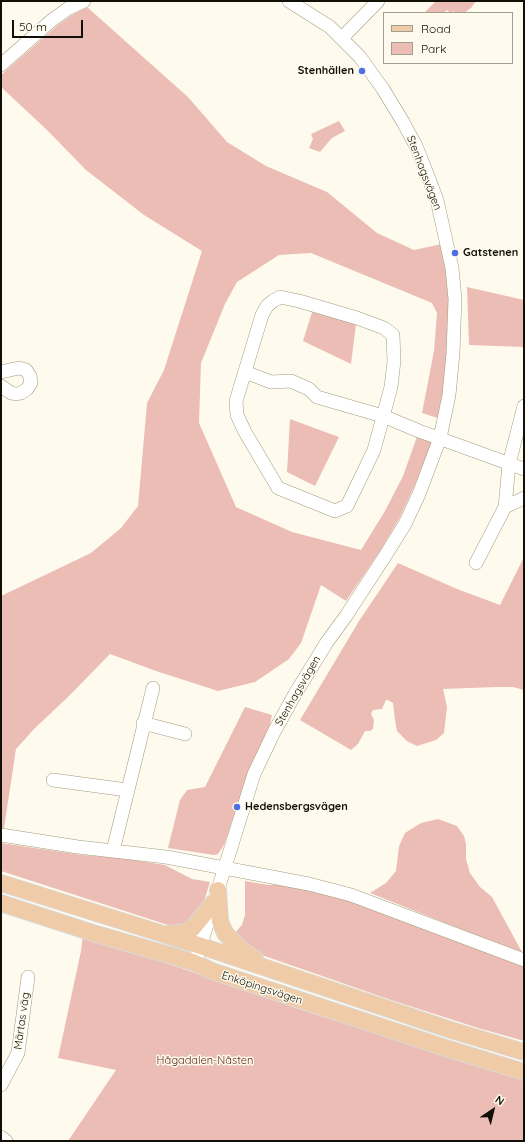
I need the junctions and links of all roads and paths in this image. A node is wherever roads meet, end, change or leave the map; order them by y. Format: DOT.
graph roads {
  1 [pos="84,1"];
  2 [pos="289,1"];
  3 [pos="378,1"];
  4 [pos="342,38"];
  5 [pos="1,65"];
  6 [pos="1,372"];
  7 [pos="245,372"];
  8 [pos="1,386"];
  9 [pos="524,406"];
  10 [pos="383,416"];
  11 [pos="440,438"];
  12 [pos="509,464"];
  13 [pos="524,469"];
  14 [pos="524,498"];
  15 [pos="505,507"];
  16 [pos="476,563"];
  17 [pos="153,688"];
  18 [pos="143,723"];
  19 [pos="185,734"];
  20 [pos="53,780"];
  21 [pos="127,790"];
  22 [pos="1,835"];
  23 [pos="113,851"];
  24 [pos="225,867"];
  25 [pos="1,883"];
  26 [pos="216,896"];
  27 [pos="1,903"];
  28 [pos="162,934"];
  29 [pos="201,946"];
  30 [pos="524,960"];
  31 [pos="195,963"];
  32 [pos="269,969"];
  33 [pos="28,977"];
  34 [pos="524,1052"];
  35 [pos="524,1072"];
  36 [pos="1,1085"];
  37 [pos="1,1137"];
  38 [pos="6,1141"];
  1 -- 5 [label="street"];
  2 -- 4 [label="street, Stenhagsvägen"];
  3 -- 4 [label="street"];
  4 -- 11 [label="street, Stenhagsvägen"];
  6 -- 8 [label="street"];
  7 -- 10 [label="street"];
  7 -- 10 [label="street"];
  7 -- 10 [label="street"];
  9 -- 12 [label="street"];
  10 -- 11 [label="street"];
  11 -- 12 [label="street"];
  11 -- 24 [label="street, Stenhagsvägen"];
  12 -- 13 [label="street"];
  12 -- 15 [label="street"];
  14 -- 15 [label="street"];
  15 -- 16 [label="street"];
  17 -- 18 [label="street"];
  18 -- 19 [label="street"];
  18 -- 21 [label="street"];
  20 -- 21 [label="street"];
  21 -- 23 [label="street"];
  22 -- 23 [label="street"];
  23 -- 24 [label="street"];
  24 -- 26 [label="street, Stenhagsvägen"];
  24 -- 30 [label="street"];
  25 -- 28 [label="main road, Enköpingsvägen"];
  26 -- 28 [label="main road"];
  26 -- 29 [label="street, Stenhagsvägen"];
  26 -- 32 [label="main road"];
  27 -- 31 [label="main road, Enköpingsvägen"];
  28 -- 29 [label="main road, Enköpingsvägen"];
  29 -- 31 [label="street, Stenhagsvägen"];
  29 -- 32 [label="main road, Enköpingsvägen"];
  31 -- 35 [label="main road, Enköpingsvägen"];
  32 -- 34 [label="main road, Enköpingsvägen"];
  33 -- 36 [label="street, Märtas väg"];
  37 -- 38 [label="street"];
}
